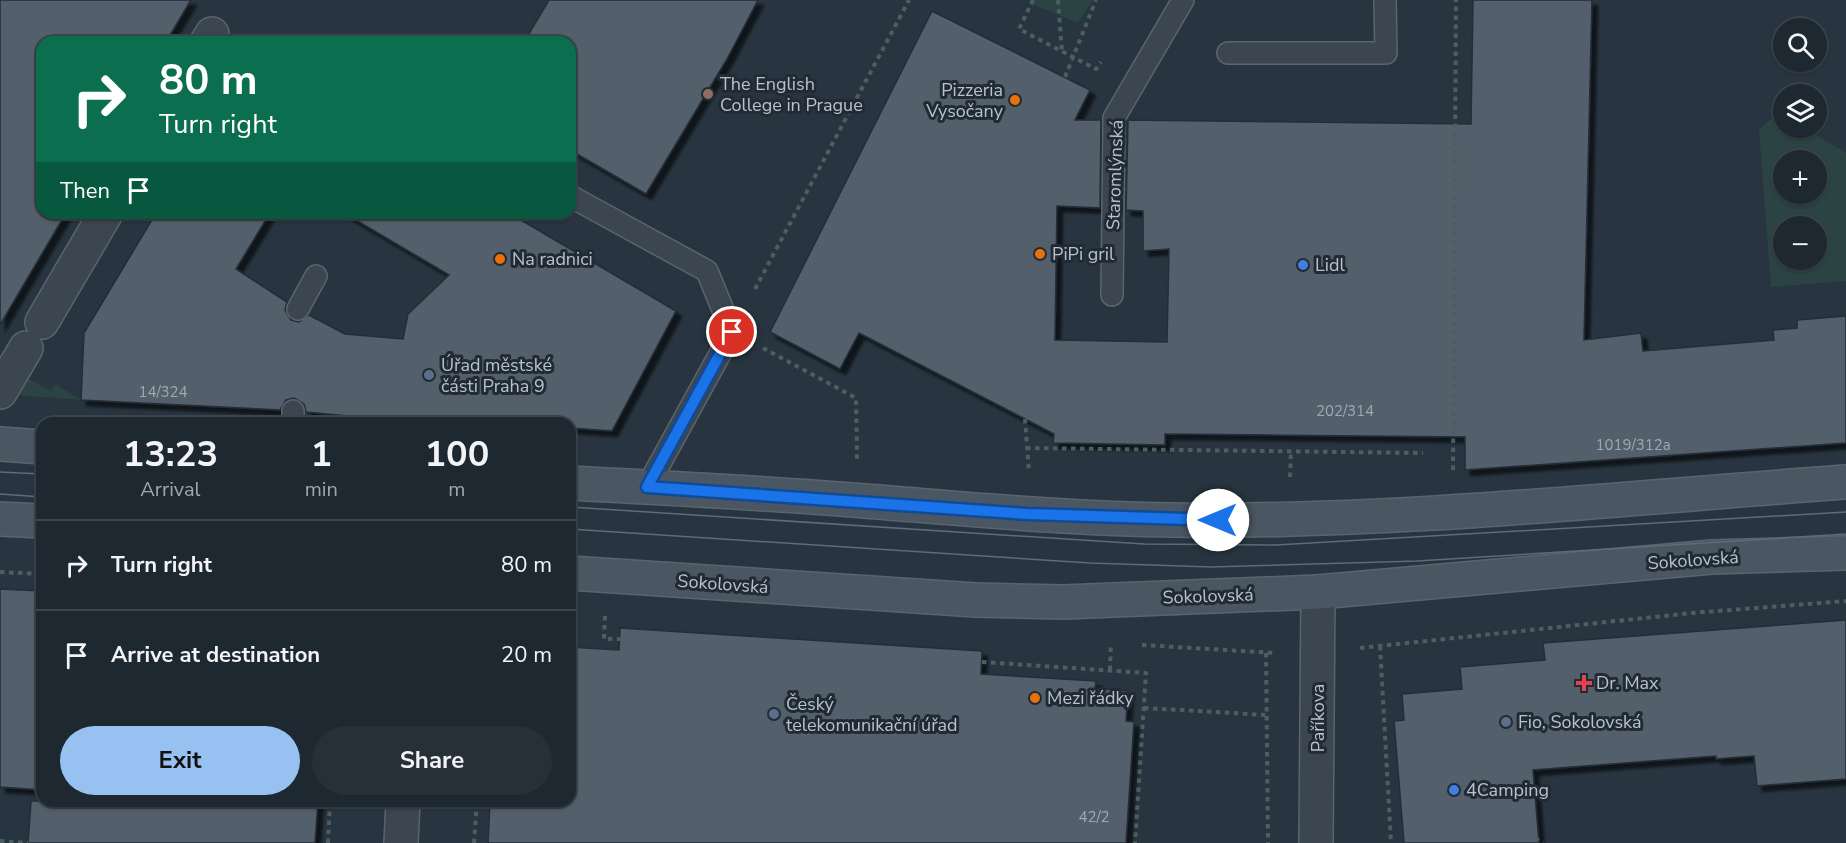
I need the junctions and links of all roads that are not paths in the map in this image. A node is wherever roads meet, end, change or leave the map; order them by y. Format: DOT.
graph roads {
  1 [pos="1184,0"];
  2 [pos="1385,0"];
  3 [pos="1228,53"];
  4 [pos="576,199"];
  5 [pos="102,219"];
  6 [pos="316,276"];
  7 [pos="1112,296"];
  8 [pos="298,309"];
  9 [pos="0,392"];
  10 [pos="0,444"];
  11 [pos="36,447"];
  12 [pos="1846,482"];
  13 [pos="576,483"];
  14 [pos="647,487"];
  15 [pos="0,519"];
  16 [pos="36,521"];
  17 [pos="1846,553"];
  18 [pos="576,573"];
  19 [pos="1318,592"];
  20 [pos="403,807"];
  21 [pos="401,843"];
  22 [pos="1316,843"];
  1 -- 7 [label="lane, Staromlýnská"];
  2 -- 3 [label="lane"];
  4 -- 14 [label="lane"];
  5 -- 9 [label="street"];
  6 -- 8 [label="lane"];
  10 -- 11 [label="main road"];
  12 -- 14 [label="main road"];
  13 -- 14 [label="main road"];
  15 -- 16 [label="main road"];
  17 -- 19 [label="main road, Sokolovská"];
  18 -- 19 [label="main road, Sokolovská"];
  19 -- 22 [label="street, Paříkova"];
  20 -- 21 [label="street"];
}
